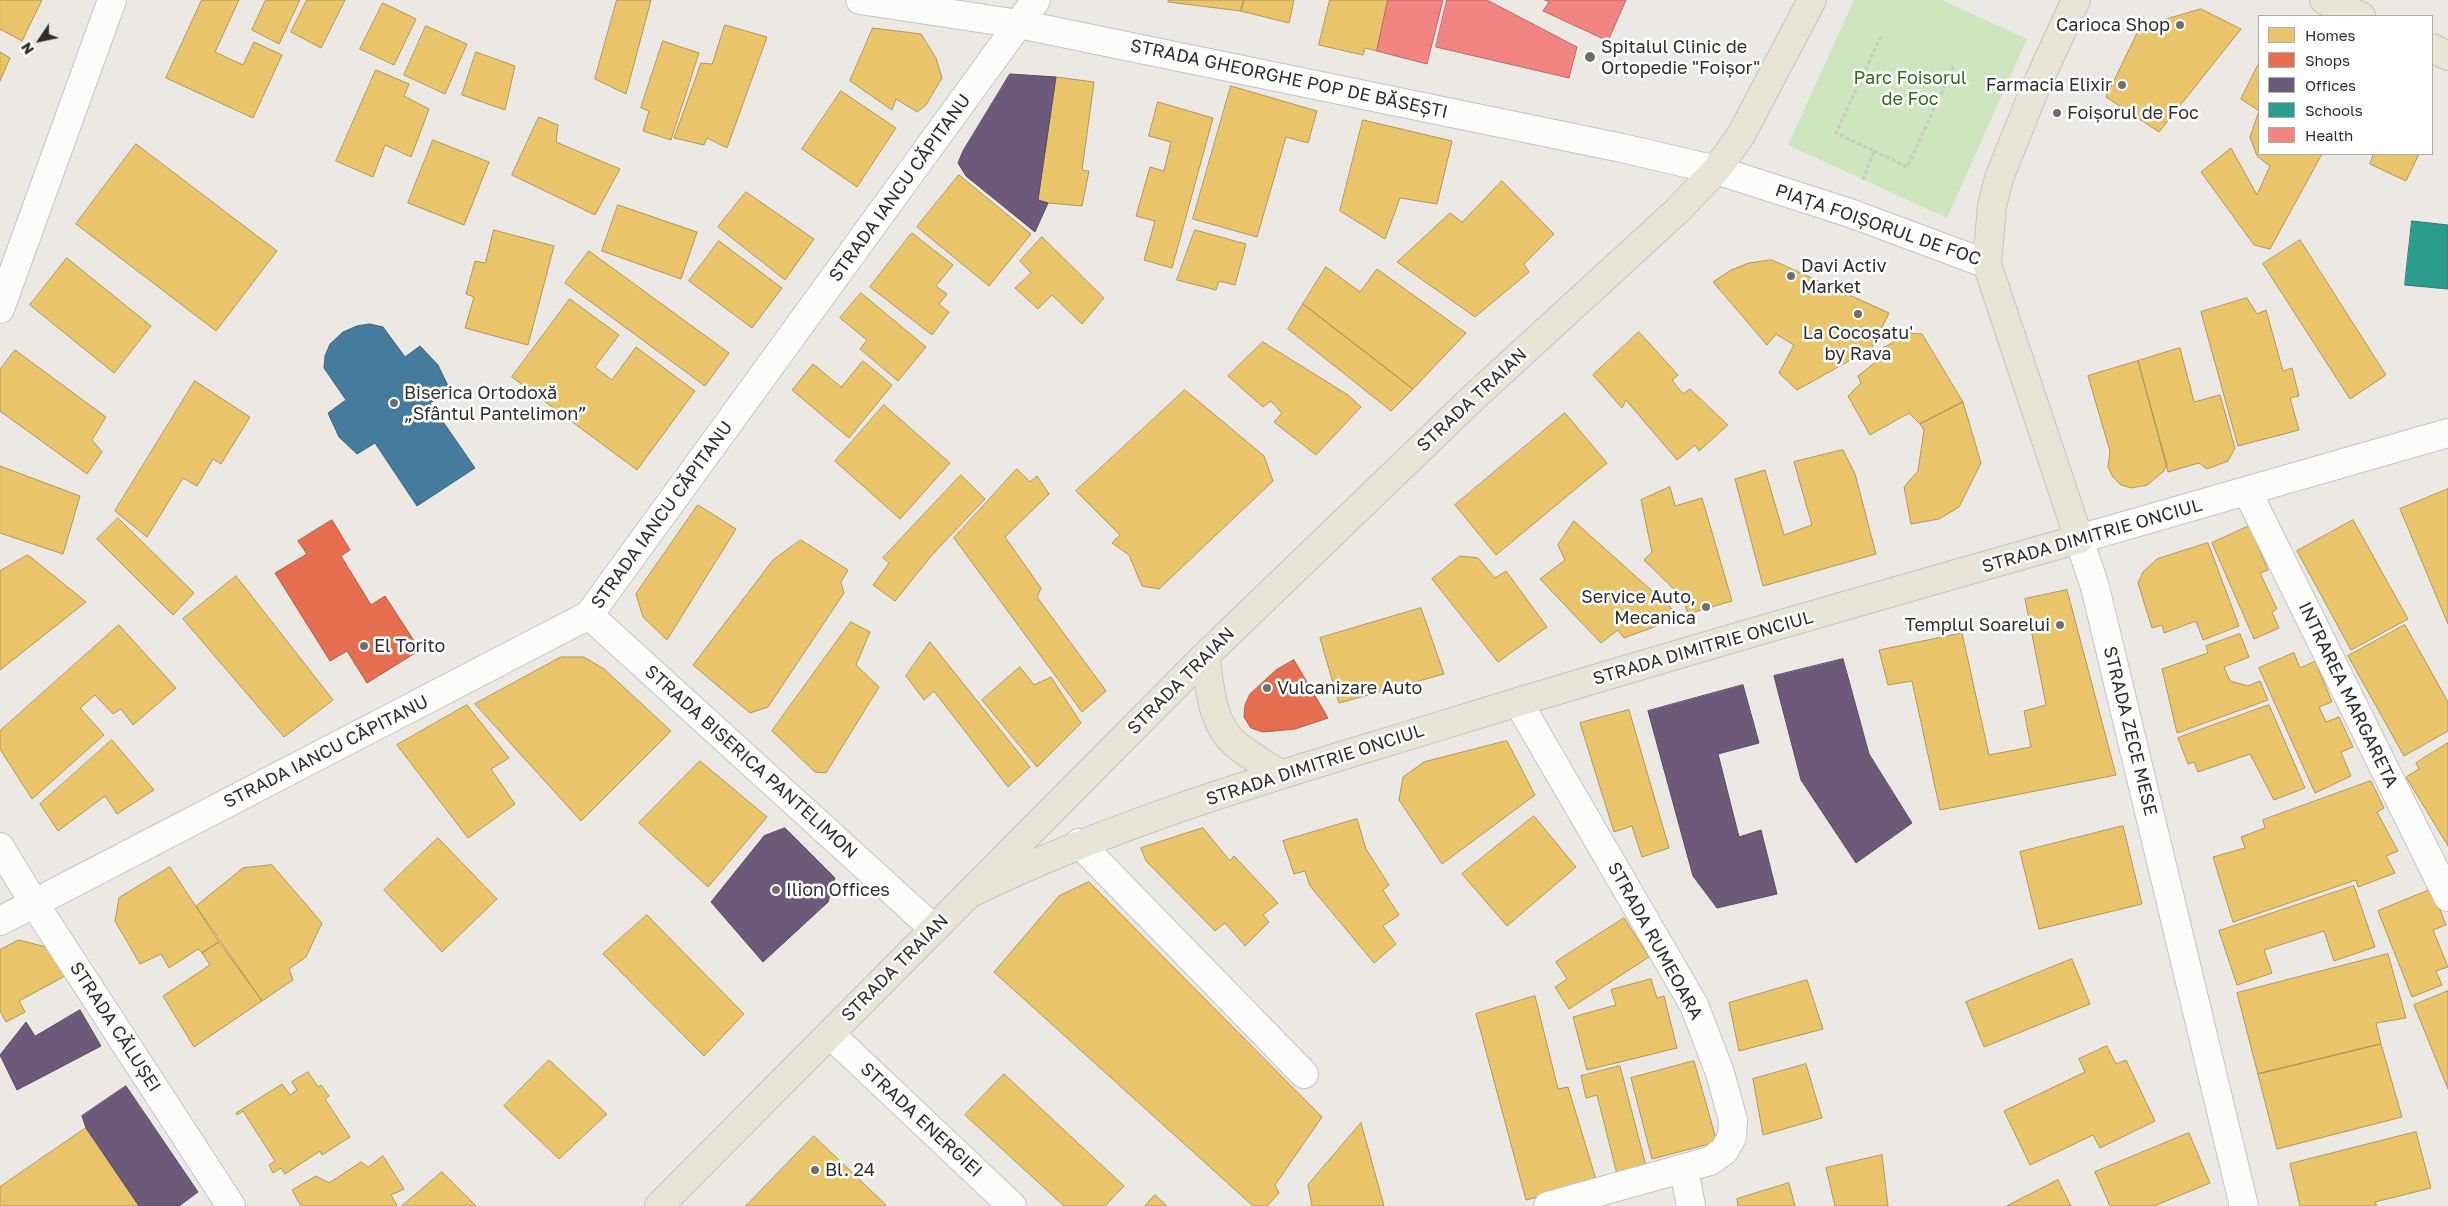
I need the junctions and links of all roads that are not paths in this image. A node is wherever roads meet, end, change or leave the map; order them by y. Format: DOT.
graph roads {
  1 [pos="112,0"];
  2 [pos="860,0"];
  3 [pos="1036,0"];
  4 [pos="1812,0"];
  5 [pos="2076,0"];
  6 [pos="2324,0"];
  7 [pos="2359,15"];
  8 [pos="1019,24"];
  9 [pos="2433,48"];
  10 [pos="2448,56"];
  11 [pos="1716,170"];
  12 [pos="1987,264"];
  13 [pos="0,309"];
  14 [pos="2448,433"];
  15 [pos="2248,491"];
  16 [pos="2079,539"];
  17 [pos="590,615"];
  18 [pos="1205,656"];
  19 [pos="1518,702"];
  20 [pos="1280,774"];
  21 [pos="1080,843"];
  22 [pos="0,847"];
  23 [pos="969,894"];
  24 [pos="2448,898"];
  25 [pos="34,903"];
  26 [pos="0,921"];
  27 [pos="934,929"];
  28 [pos="830,1034"];
  29 [pos="1304,1074"];
  30 [pos="1684,1169"];
  31 [pos="1003,1203"];
  32 [pos="231,1206"];
  33 [pos="659,1206"];
  34 [pos="1548,1206"];
  35 [pos="1691,1206"];
  36 [pos="2244,1206"];
  1 -- 13 [label="street"];
  2 -- 8 [label="street, STRADA GHEORGHE POP DE BĂSEȘTI"];
  3 -- 8 [label="street, STRADA IANCU CĂPITANU"];
  4 -- 11 [label="main road"];
  5 -- 12 [label="main road, PIAȚA FOIȘORUL DE FOC"];
  6 -- 7 [label="main road"];
  8 -- 11 [label="street, STRADA GHEORGHE POP DE BĂSEȘTI"];
  8 -- 17 [label="street, STRADA IANCU CĂPITANU"];
  9 -- 10 [label="main road"];
  11 -- 12 [label="street, PIAȚA FOIȘORUL DE FOC"];
  11 -- 18 [label="main road, STRADA TRAIAN"];
  12 -- 16 [label="main road, STRADA ZECE MESE"];
  14 -- 15 [label="street, STRADA DIMITRIE ONCIUL"];
  15 -- 16 [label="street, STRADA DIMITRIE ONCIUL"];
  15 -- 24 [label="street, INTRAREA MARGARETA"];
  16 -- 19 [label="main road, STRADA DIMITRIE ONCIUL"];
  16 -- 36 [label="street, STRADA ZECE MESE"];
  17 -- 25 [label="street, STRADA IANCU CĂPITANU"];
  17 -- 27 [label="street, STRADA BISERICA PANTELIMON"];
  18 -- 20 [label="main road"];
  18 -- 23 [label="main road, STRADA TRAIAN"];
  19 -- 20 [label="main road, STRADA DIMITRIE ONCIUL"];
  19 -- 30 [label="street, STRADA RUMEOARA"];
  20 -- 21 [label="main road, STRADA DIMITRIE ONCIUL"];
  21 -- 23 [label="main road, STRADA DIMITRIE ONCIUL"];
  21 -- 29 [label="street"];
  22 -- 25 [label="street, STRADA CĂLUȘEI"];
  23 -- 27 [label="main road, STRADA TRAIAN"];
  25 -- 26 [label="street, STRADA IANCU CĂPITANU"];
  25 -- 32 [label="street, STRADA CĂLUȘEI"];
  27 -- 28 [label="main road, STRADA TRAIAN"];
  28 -- 31 [label="street, STRADA ENERGIEI"];
  28 -- 33 [label="main road, STRADA TRAIAN"];
  30 -- 34 [label="street, STRADA RUMEOARA"];
  30 -- 35 [label="street"];
}
